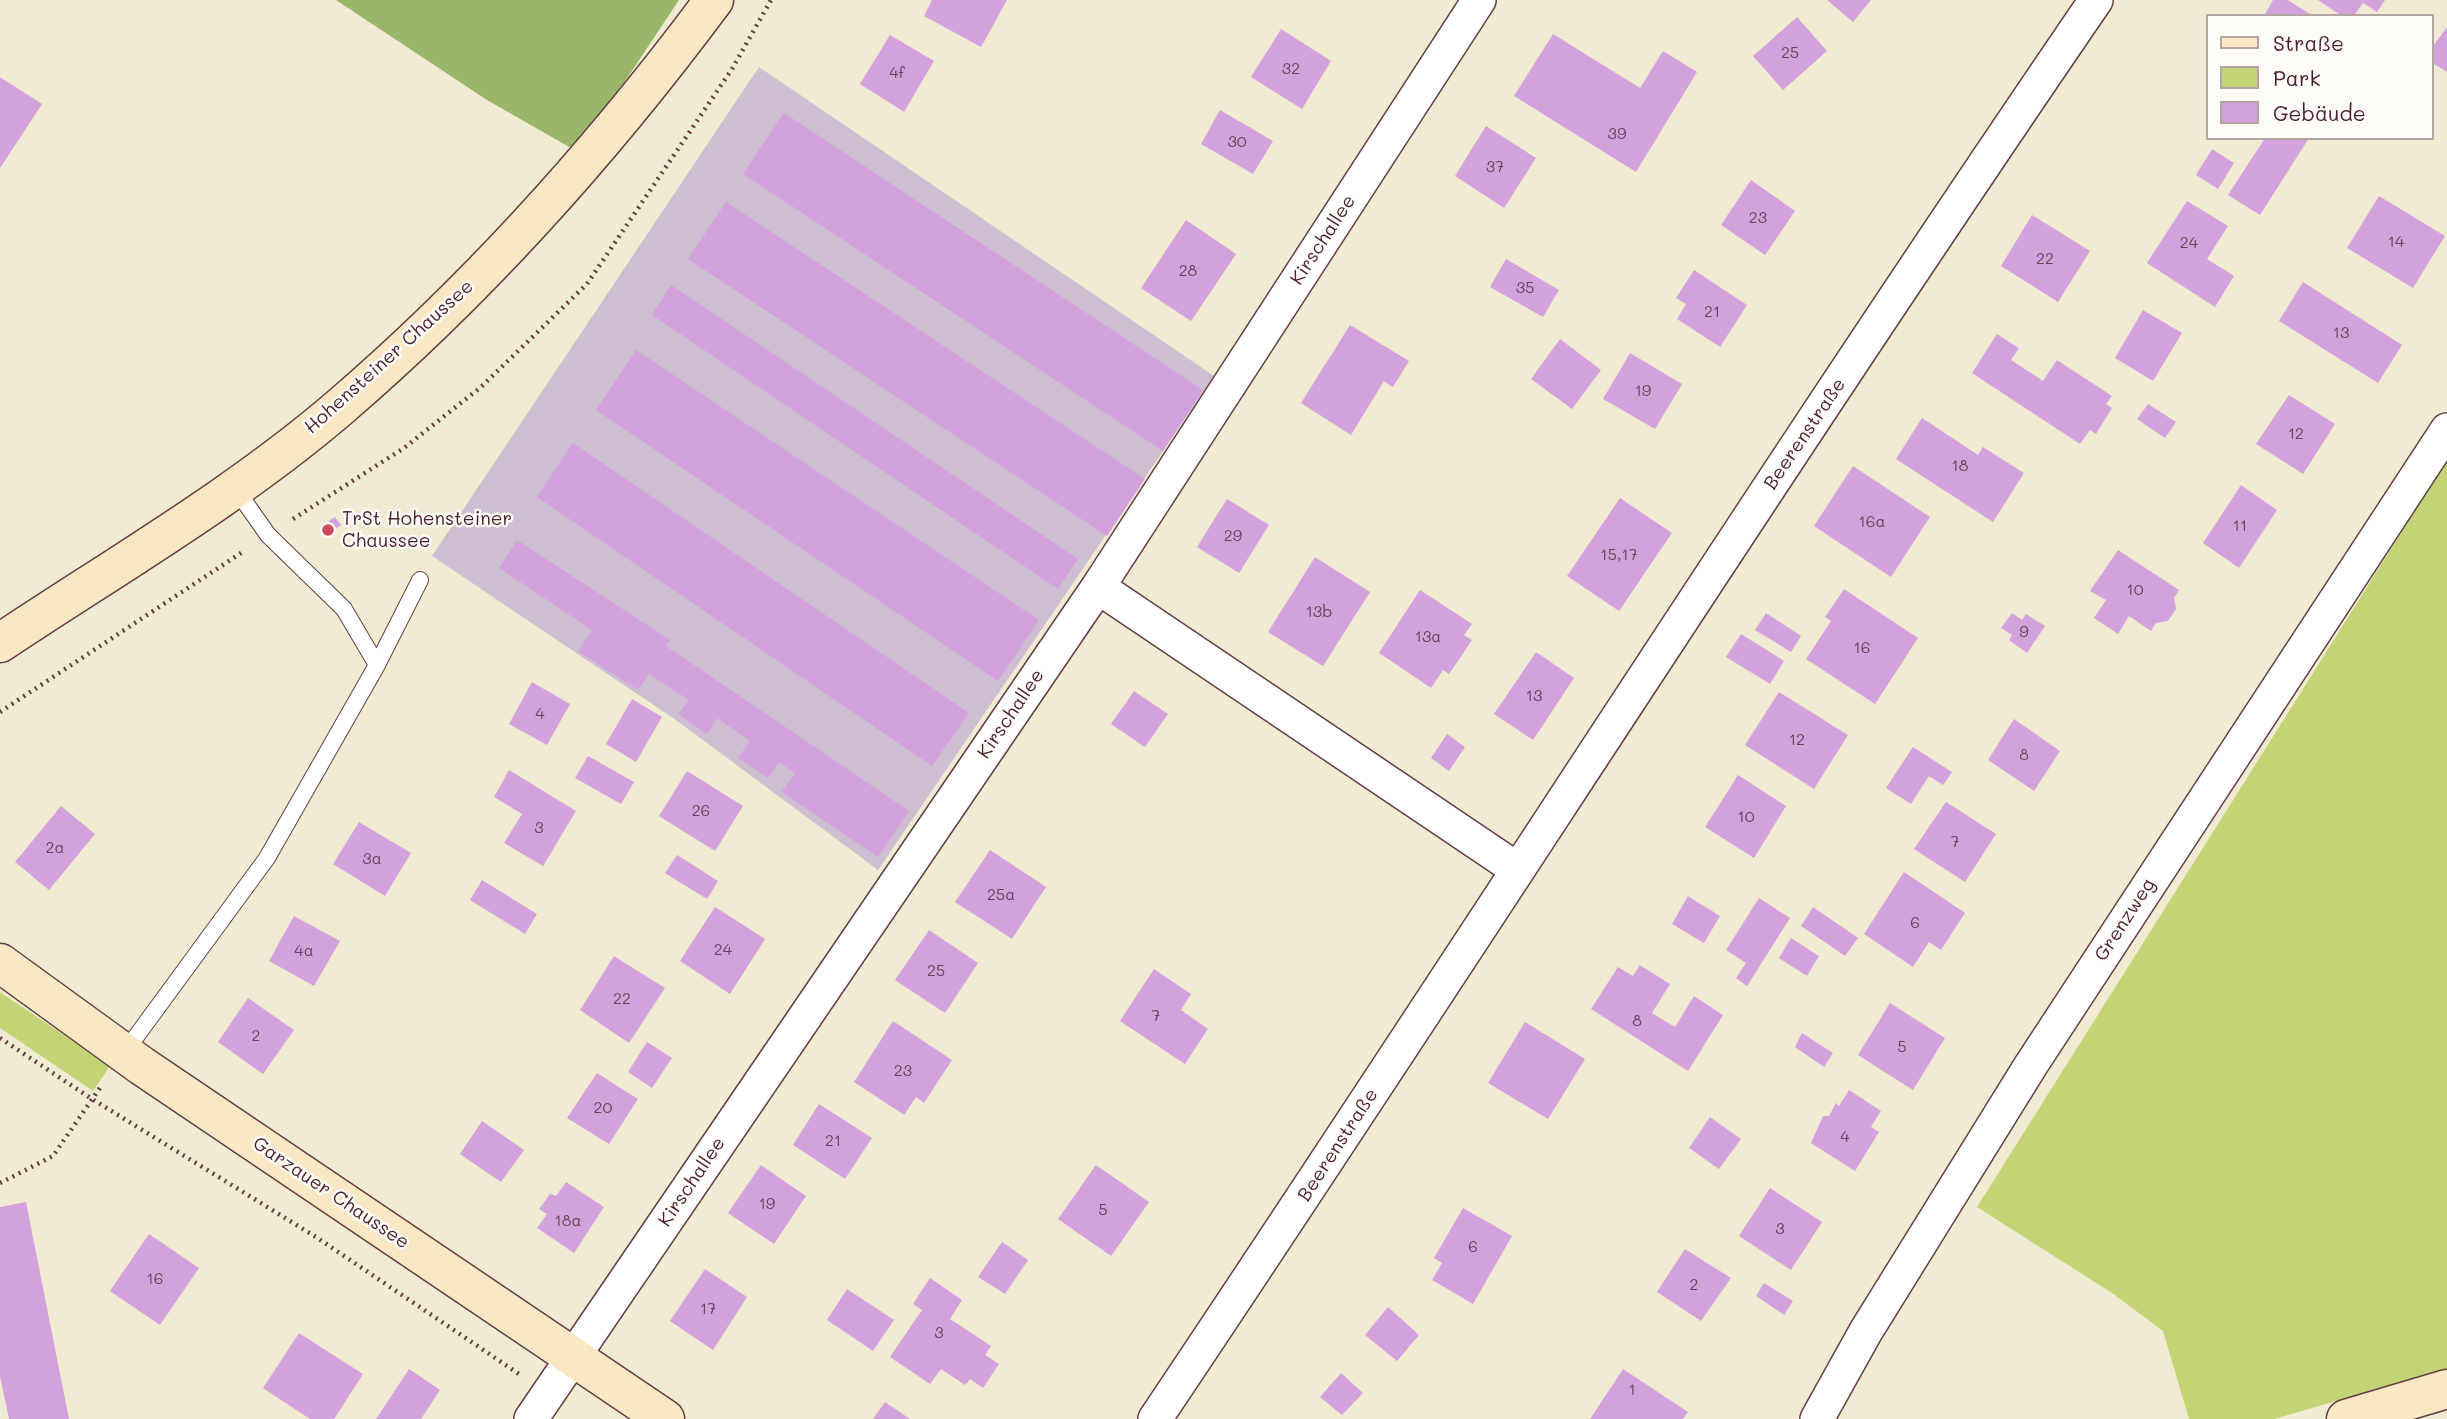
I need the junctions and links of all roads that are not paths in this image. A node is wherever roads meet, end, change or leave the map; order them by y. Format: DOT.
graph roads {
  1 [pos="715,0"];
  2 [pos="1479,0"];
  3 [pos="2096,0"];
  4 [pos="2447,429"];
  5 [pos="235,488"];
  6 [pos="420,580"];
  7 [pos="1098,587"];
  8 [pos="0,642"];
  9 [pos="377,665"];
  10 [pos="1518,870"];
  11 [pos="0,963"];
  12 [pos="124,1053"];
  13 [pos="572,1357"];
  14 [pos="2447,1389"];
  15 [pos="539,1407"];
  16 [pos="665,1419"];
  17 [pos="1155,1419"];
  18 [pos="1817,1419"];
  19 [pos="2346,1419"];
  1 -- 5 [label="main road, Hohensteiner Chaussee"];
  2 -- 7 [label="street, Kirschallee"];
  3 -- 10 [label="street, Beerenstraße"];
  4 -- 18 [label="street, Grenzweg"];
  5 -- 8 [label="main road, Hohensteiner Chaussee"];
  5 -- 9 [label="lane"];
  6 -- 9 [label="lane"];
  7 -- 10 [label="street"];
  7 -- 13 [label="street, Kirschallee"];
  9 -- 12 [label="lane"];
  10 -- 17 [label="street, Beerenstraße"];
  11 -- 12 [label="main road, Garzauer Chaussee"];
  12 -- 13 [label="main road, Garzauer Chaussee"];
  13 -- 15 [label="street, Kirschallee"];
  13 -- 16 [label="main road, Garzauer Chaussee"];
  14 -- 19 [label="main road"];
}
